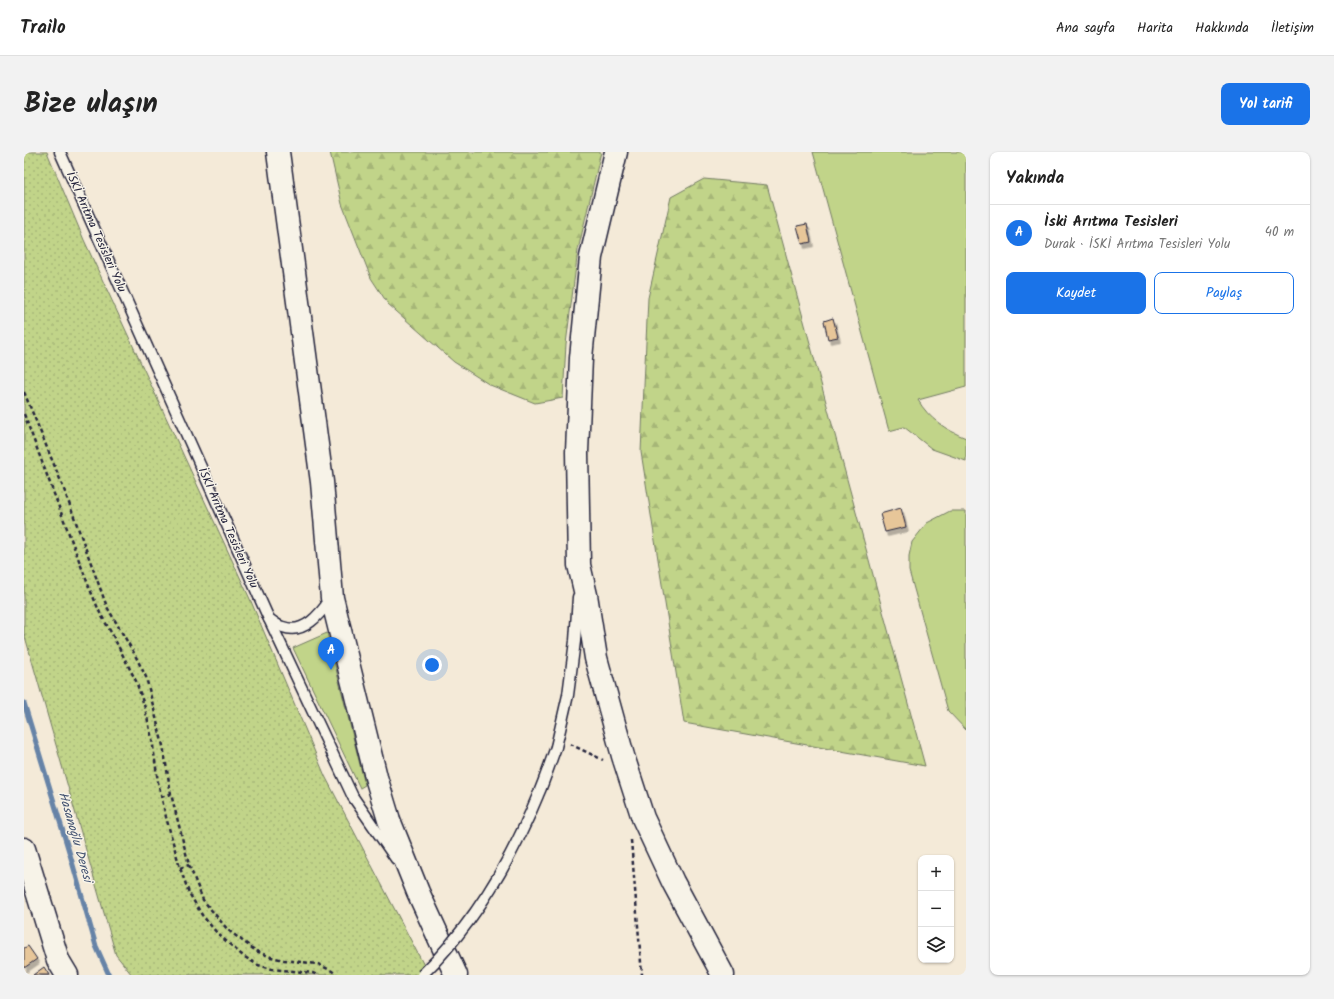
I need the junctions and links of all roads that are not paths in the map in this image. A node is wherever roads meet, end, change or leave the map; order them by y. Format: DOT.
graph roads {
  1 [pos="60,152"];
  2 [pos="278,152"];
  3 [pos="616,152"];
  4 [pos="579,565"];
  5 [pos="332,598"];
  6 [pos="269,620"];
  7 [pos="24,849"];
  8 [pos="418,892"];
  9 [pos="67,975"];
  10 [pos="422,975"];
  11 [pos="456,975"];
  12 [pos="723,975"];
  1 -- 6 [label="lane, İSKİ Arıtma Tesisleri Yolu"];
  2 -- 5 [label="street, İSKİ Arıtma Tesisleri Yolu"];
  3 -- 4 [label="street"];
  4 -- 10 [label="lane, bridge"];
  4 -- 12 [label="street"];
  5 -- 6 [label="lane"];
  5 -- 8 [label="street, İSKİ Arıtma Tesisleri Yolu"];
  6 -- 8 [label="lane, İSKİ Arıtma Tesisleri Yolu"];
  7 -- 9 [label="street"];
  8 -- 11 [label="street, İSKİ Arıtma Tesisleri Yolu"];
}
